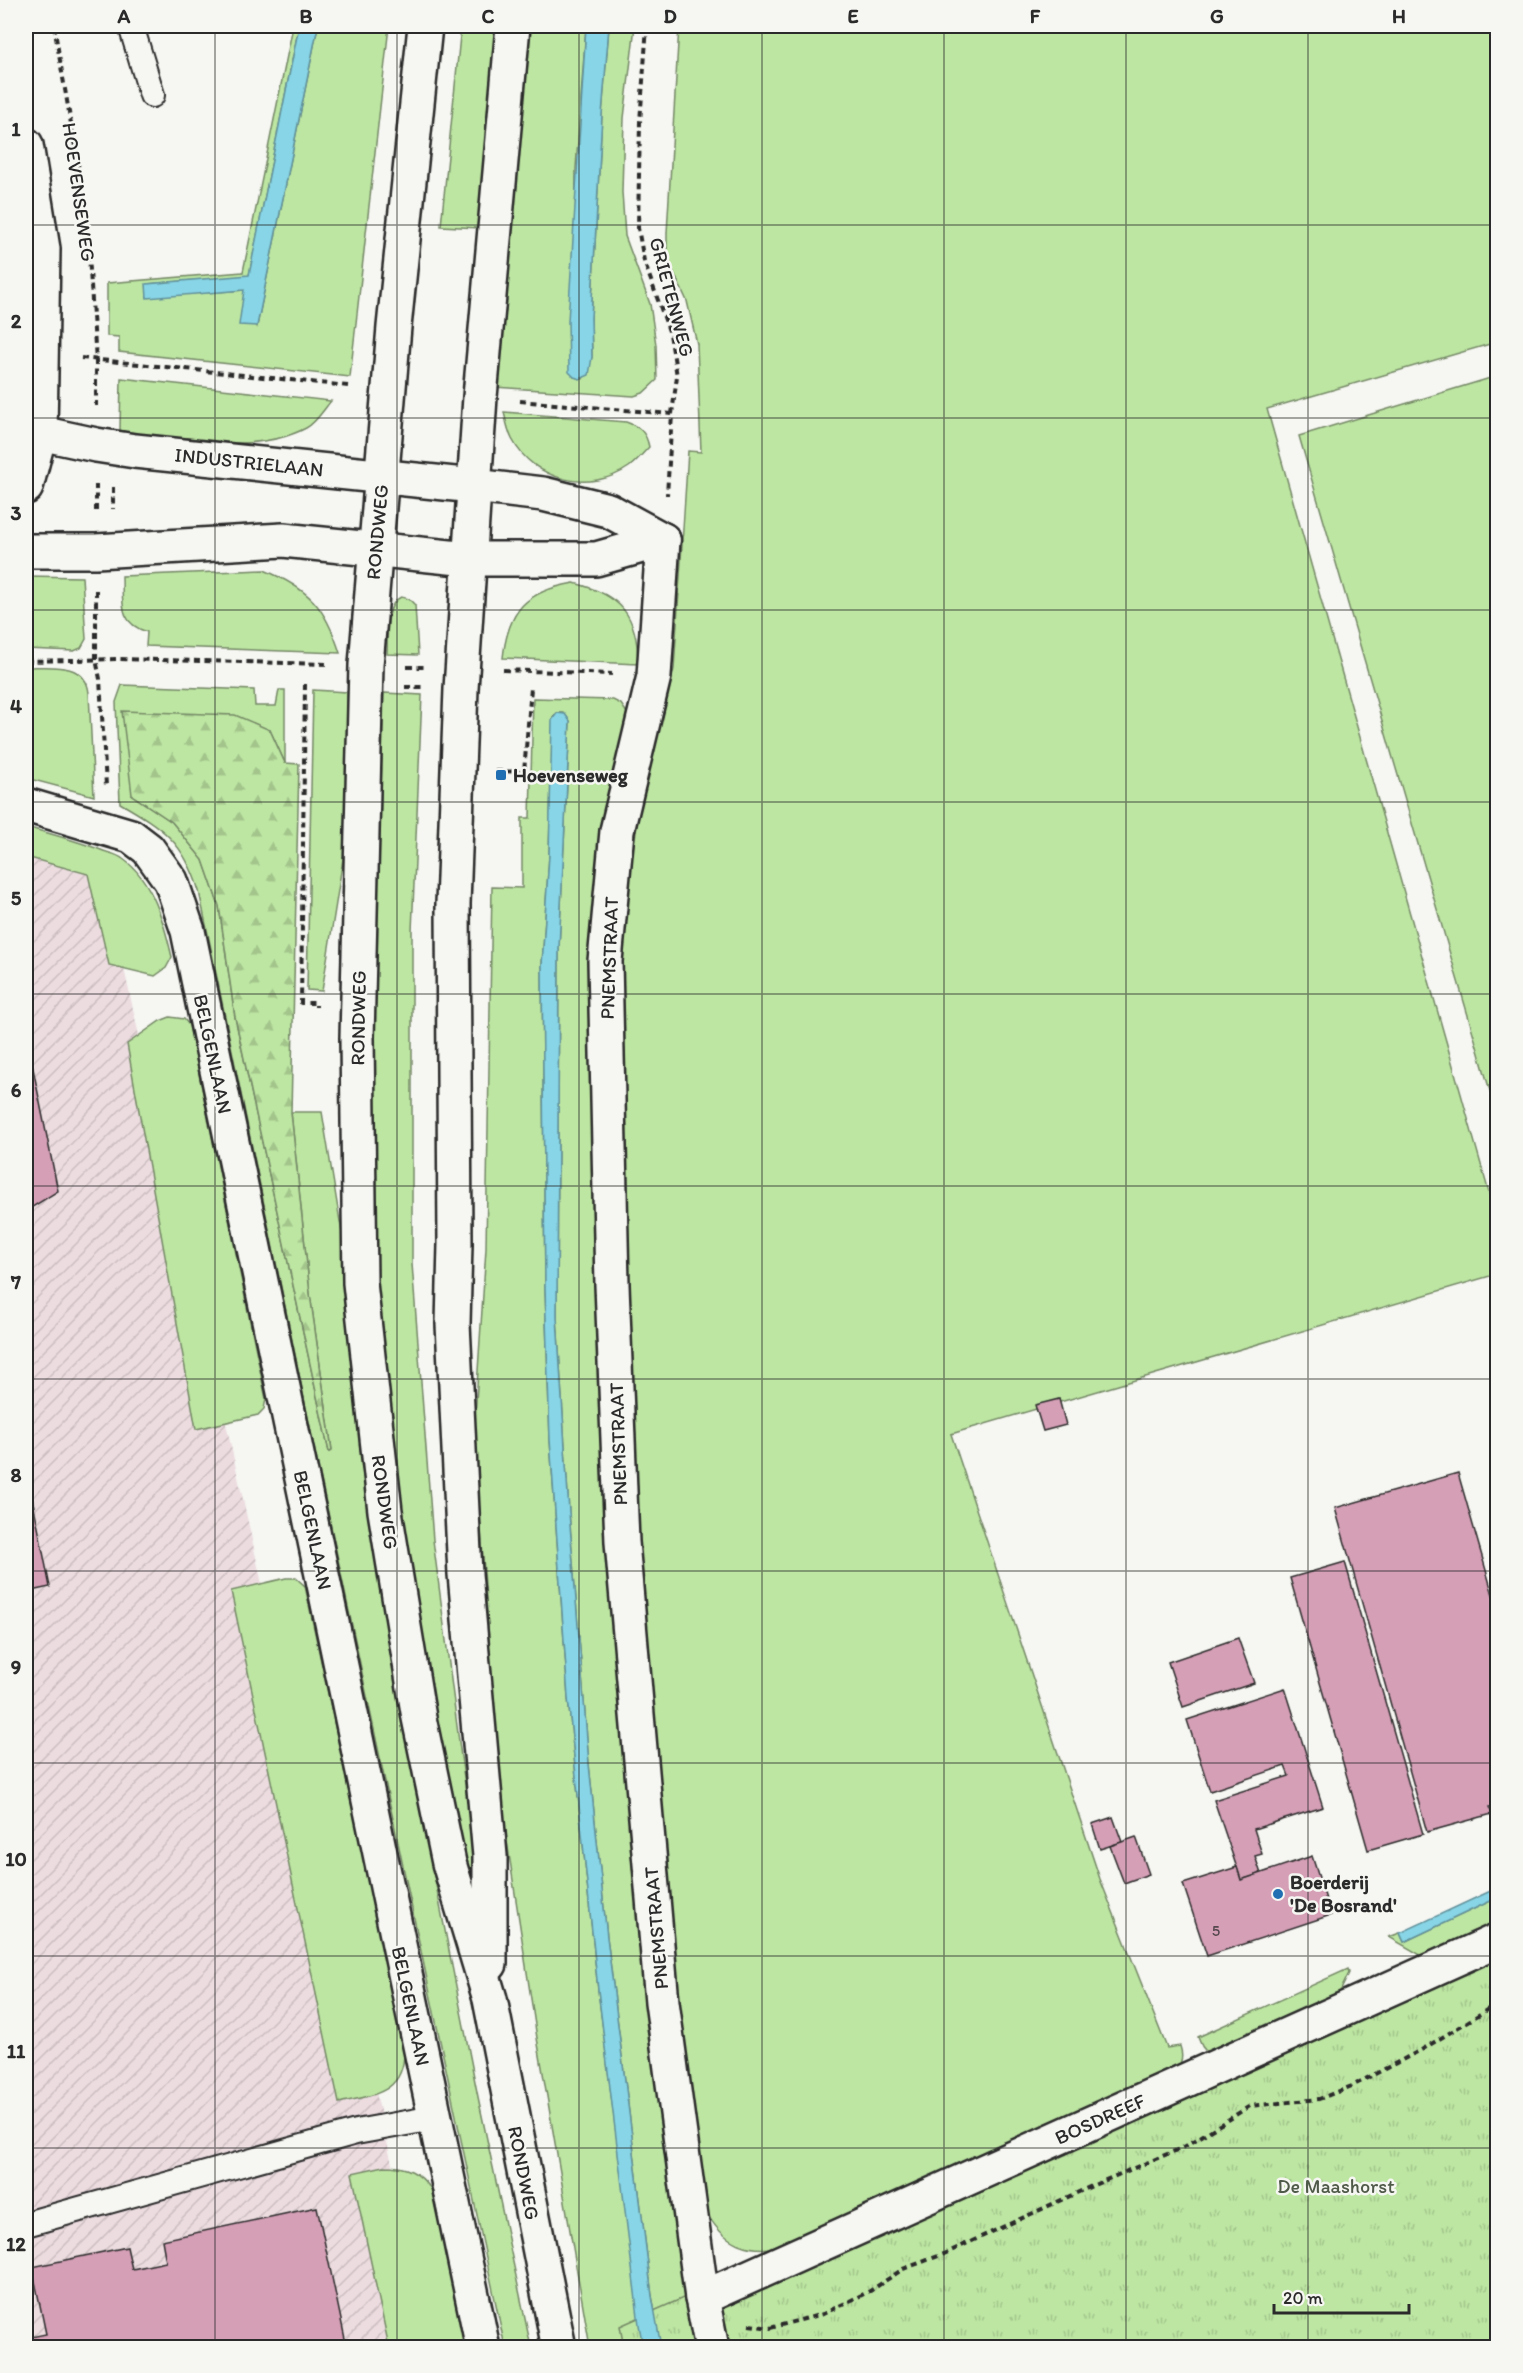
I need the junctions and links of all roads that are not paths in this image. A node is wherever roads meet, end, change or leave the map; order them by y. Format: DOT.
graph roads {
  1 [pos="131,26"];
  2 [pos="425,26"];
  3 [pos="513,26"];
  4 [pos="152,95"];
  5 [pos="26,153"];
  6 [pos="33,431"];
  7 [pos="382,476"];
  8 [pos="474,486"];
  9 [pos="26,487"];
  10 [pos="663,540"];
  11 [pos="376,550"];
  12 [pos="26,551"];
  13 [pos="469,559"];
  14 [pos="26,805"];
  15 [pos="1497,1940"];
  16 [pos="490,1999"];
  17 [pos="434,2118"];
  18 [pos="26,2224"];
  19 [pos="702,2298"];
  20 [pos="483,2348"];
  21 [pos="559,2348"];
  22 [pos="712,2348"];
  1 -- 4 [label="lane"];
  2 -- 7 [label="main road, RONDWEG"];
  3 -- 8 [label="main road, RONDWEG"];
  5 -- 6 [label="main road"];
  6 -- 7 [label="main road, INDUSTRIELAAN"];
  6 -- 9 [label="main road"];
  7 -- 8 [label="main road, INDUSTRIELAAN"];
  7 -- 11 [label="main road, RONDWEG"];
  8 -- 10 [label="main road"];
  8 -- 13 [label="main road, RONDWEG"];
  10 -- 13 [label="main road"];
  10 -- 19 [label="main road, PNEMSTRAAT"];
  11 -- 12 [label="main road"];
  11 -- 13 [label="main road"];
  11 -- 16 [label="main road, RONDWEG"];
  13 -- 16 [label="main road, RONDWEG"];
  14 -- 17 [label="main road, BELGENLAAN"];
  15 -- 19 [label="main road, BOSDREEF"];
  16 -- 21 [label="main road, RONDWEG"];
  17 -- 18 [label="lane"];
  17 -- 20 [label="main road, BELGENLAAN"];
  19 -- 22 [label="main road, PNEMSTRAAT"];
}
